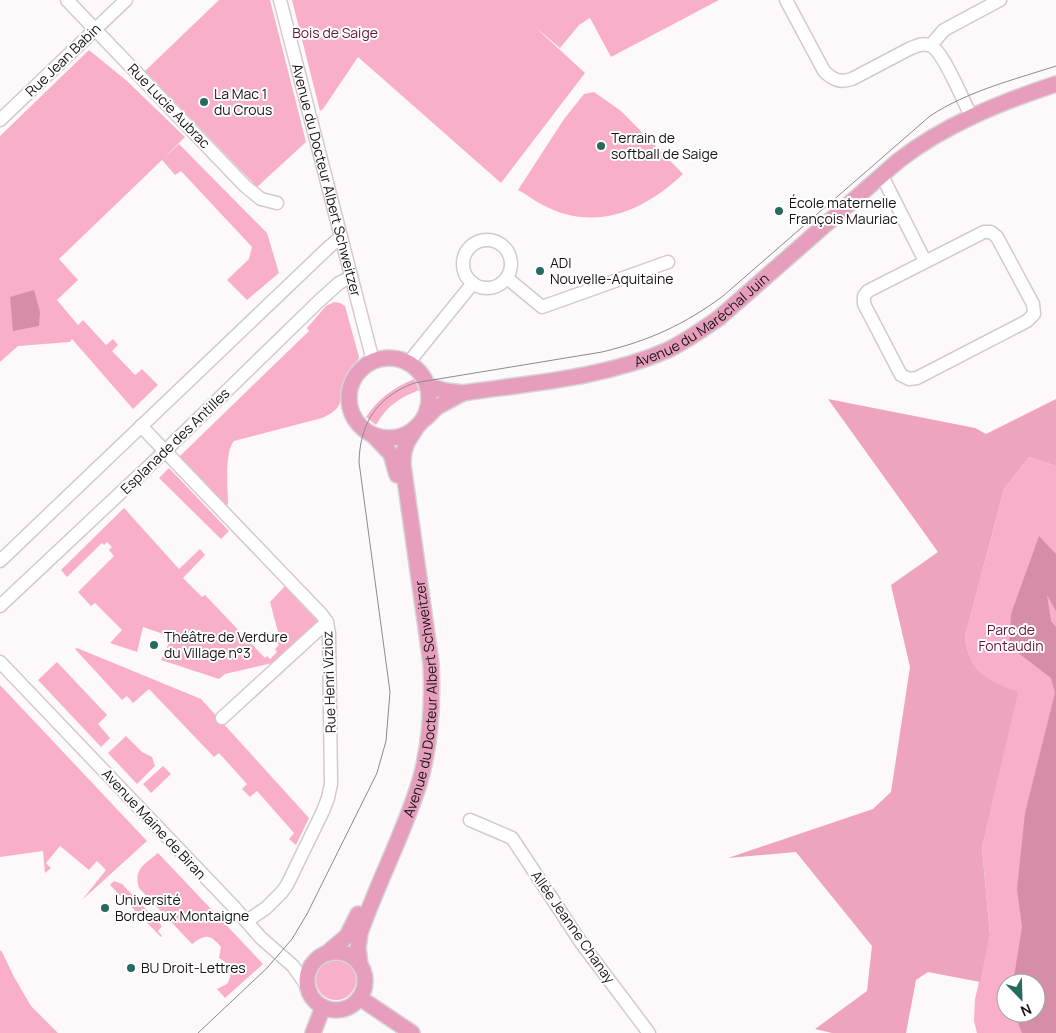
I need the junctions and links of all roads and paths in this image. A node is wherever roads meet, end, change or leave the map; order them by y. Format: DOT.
graph roads {
  1 [pos="67,0"];
  2 [pos="126,0"];
  3 [pos="280,0"];
  4 [pos="786,0"];
  5 [pos="1000,0"];
  6 [pos="95,29"];
  7 [pos="930,45"];
  8 [pos="1056,84"];
  9 [pos="970,114"];
  10 [pos="0,120"];
  11 [pos="882,176"];
  12 [pos="277,203"];
  13 [pos="341,237"];
  14 [pos="925,261"];
  15 [pos="668,262"];
  16 [pos="351,277"];
  17 [pos="507,278"];
  18 [pos="473,283"];
  19 [pos="373,361"];
  20 [pos="409,362"];
  21 [pos="428,386"];
  22 [pos="463,393"];
  23 [pos="420,425"];
  24 [pos="141,426"];
  25 [pos="372,435"];
  26 [pos="165,451"];
  27 [pos="0,561"];
  28 [pos="0,606"];
  29 [pos="327,622"];
  30 [pos="0,662"];
  31 [pos="222,718"];
  32 [pos="470,820"];
  33 [pos="247,922"];
  34 [pos="327,953"];
  35 [pos="360,965"];
  36 [pos="307,986"];
  37 [pos="360,998"];
  38 [pos="323,1007"];
  39 [pos="313,1033"];
  40 [pos="412,1033"];
  41 [pos="649,1033"];
  1 -- 6 [label="street, Rue Lucie Aubrac"];
  2 -- 6 [label="street, Rue Jean Babin"];
  3 -- 13 [label="street, Avenue du Docteur Albert Schweitzer"];
  4 -- 7 [label="street"];
  5 -- 7 [label="street"];
  6 -- 10 [label="street, Rue Jean Babin"];
  6 -- 12 [label="street, Rue Lucie Aubrac"];
  7 -- 9 [label="street"];
  8 -- 9 [label="main road, Avenue du Maréchal Juin"];
  9 -- 11 [label="main road, Avenue du Maréchal Juin"];
  11 -- 14 [label="street"];
  11 -- 22 [label="main road, Avenue du Maréchal Juin"];
  13 -- 16 [label="street, Avenue du Docteur Albert Schweitzer"];
  13 -- 24 [label="street"];
  14 -- 14 [label="street"];
  15 -- 17 [label="street"];
  16 -- 19 [label="street, Avenue du Docteur Albert Schweitzer"];
  16 -- 26 [label="street, Esplanade des Antilles"];
  17 -- 18 [label="street"];
  17 -- 18 [label="street"];
  18 -- 20 [label="street"];
  19 -- 20 [label="main road"];
  19 -- 25 [label="main road"];
  20 -- 21 [label="main road"];
  21 -- 22 [label="main road, Avenue du Maréchal Juin"];
  21 -- 23 [label="main road"];
  22 -- 23 [label="main road, Avenue du Maréchal Juin"];
  23 -- 25 [label="main road"];
  23 -- 35 [label="main road, Avenue du Docteur Albert Schweitzer"];
  24 -- 26 [label="street, Rue Henri Vizioz"];
  24 -- 27 [label="street"];
  25 -- 34 [label="main road, Avenue du Docteur Albert Schweitzer"];
  26 -- 28 [label="street, Esplanade des Antilles"];
  26 -- 29 [label="street, Rue Henri Vizioz"];
  29 -- 31 [label="street"];
  29 -- 33 [label="street, Rue Henri Vizioz"];
  30 -- 33 [label="street, Avenue Maine de Biran"];
  32 -- 41 [label="street, Allée Jeanne Chanay"];
  33 -- 36 [label="street, Avenue Maine de Biran"];
  34 -- 35 [label="main road"];
  34 -- 36 [label="main road"];
  35 -- 37 [label="main road"];
  36 -- 38 [label="main road"];
  37 -- 38 [label="main road"];
  37 -- 40 [label="main road"];
  38 -- 39 [label="main road"];
}
